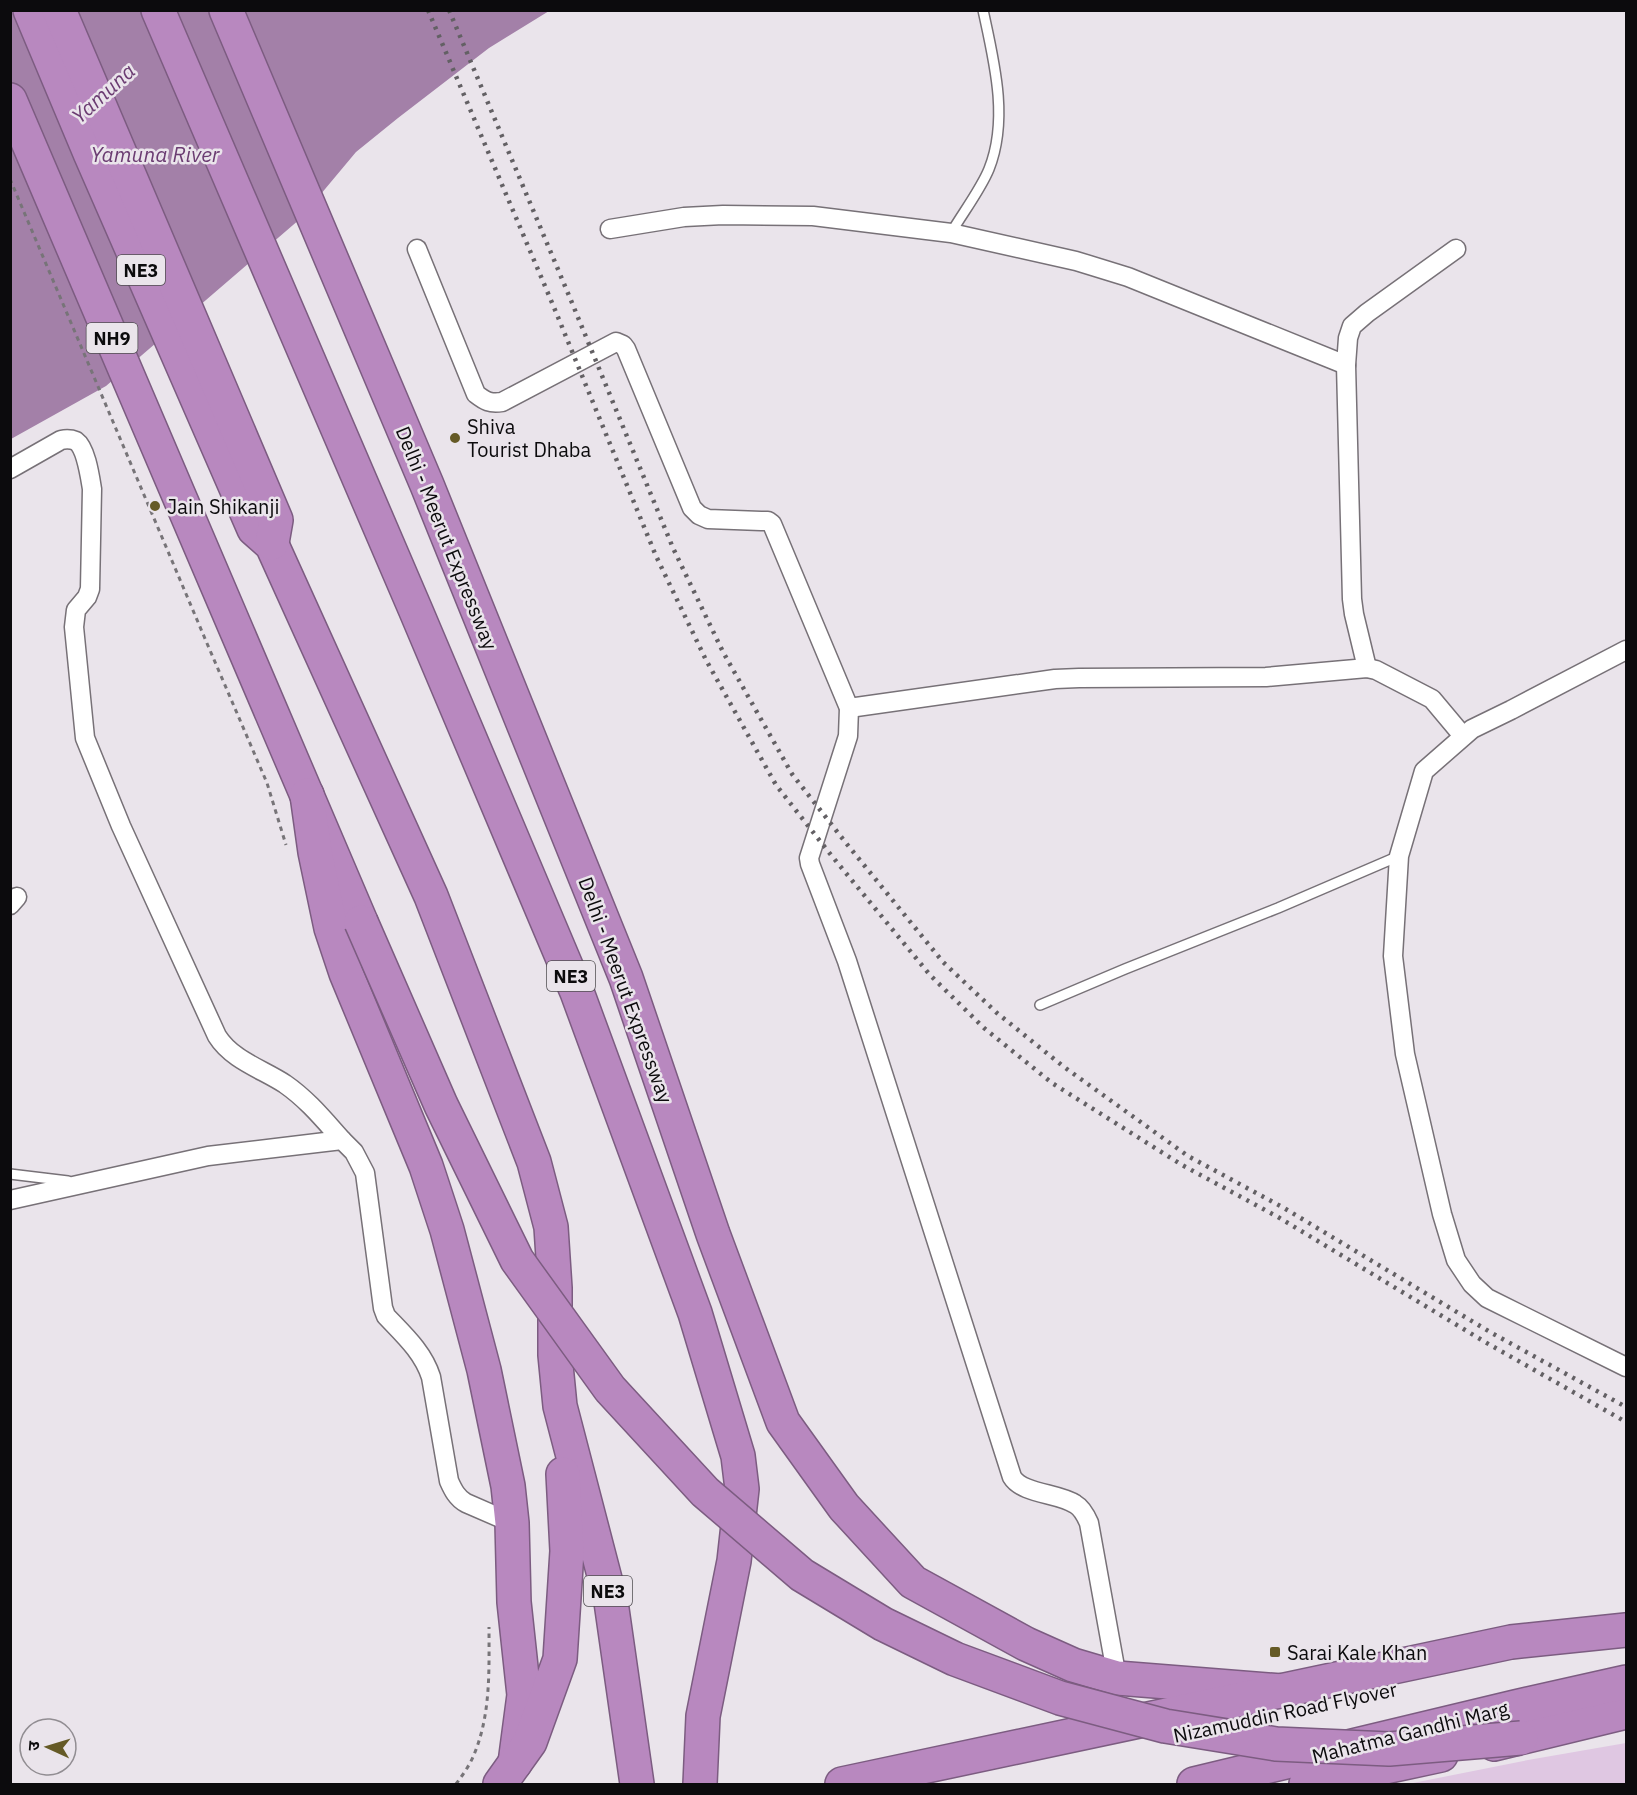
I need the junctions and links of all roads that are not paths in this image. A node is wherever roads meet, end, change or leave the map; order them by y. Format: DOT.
graph roads {
  1 [pos="30,10"];
  2 [pos="59,10"];
  3 [pos="158,10"];
  4 [pos="226,10"];
  5 [pos="982,10"];
  6 [pos="10,100"];
  7 [pos="610,229"];
  8 [pos="951,233"];
  9 [pos="417,249"];
  10 [pos="1456,249"];
  11 [pos="1346,365"];
  12 [pos="10,469"];
  13 [pos="267,531"];
  14 [pos="1626,650"];
  15 [pos="1367,668"];
  16 [pos="849,708"];
  17 [pos="1464,736"];
  18 [pos="307,795"];
  19 [pos="1399,856"];
  20 [pos="1040,1005"];
  21 [pos="342,1140"];
  22 [pos="10,1174"];
  23 [pos="86,1184"];
  24 [pos="10,1200"];
  25 [pos="1626,1367"];
  26 [pos="560,1406"];
  27 [pos="512,1523"];
  28 [pos="1626,1630"];
  29 [pos="1626,1639"];
  30 [pos="1117,1678"];
  31 [pos="1626,1683"];
  32 [pos="1282,1691"];
  33 [pos="1626,1712"];
  34 [pos="1521,1738"];
  35 [pos="508,1774"];
  36 [pos="700,1778"];
  37 [pos="637,1782"];
  38 [pos="842,1785"];
  39 [pos="943,1785"];
  40 [pos="1194,1785"];
  41 [pos="1306,1785"];
  1 -- 13 [label="highway, NE3"];
  2 -- 13 [label="highway, NE3"];
  3 -- 36 [label="highway, NE3"];
  4 -- 30 [label="highway, Delhi - Meerut Expressway"];
  5 -- 8 [label="lane"];
  6 -- 18 [label="highway, NH9"];
  7 -- 8 [label="street"];
  8 -- 11 [label="street"];
  9 -- 16 [label="street"];
  10 -- 11 [label="street"];
  11 -- 15 [label="street"];
  12 -- 21 [label="street"];
  13 -- 26 [label="highway, NE3"];
  14 -- 17 [label="street"];
  15 -- 16 [label="street"];
  15 -- 17 [label="street"];
  16 -- 30 [label="street"];
  17 -- 19 [label="street"];
  18 -- 27 [label="highway"];
  18 -- 34 [label="highway, bridge"];
  19 -- 20 [label="lane"];
  19 -- 25 [label="street"];
  21 -- 23 [label="street"];
  21 -- 27 [label="street"];
  22 -- 23 [label="lane"];
  23 -- 24 [label="street"];
  26 -- 35 [label="highway"];
  26 -- 37 [label="highway, NE3"];
  27 -- 35 [label="highway"];
  28 -- 32 [label="highway"];
  29 -- 39 [label="highway, Nizamuddin Road Flyover, bridge"];
  30 -- 32 [label="highway, Delhi - Meerut Expressway"];
  31 -- 40 [label="highway, Mahatma Gandhi Marg"];
  32 -- 38 [label="highway"];
  33 -- 34 [label="highway"];
  34 -- 41 [label="highway, bridge"];
}
